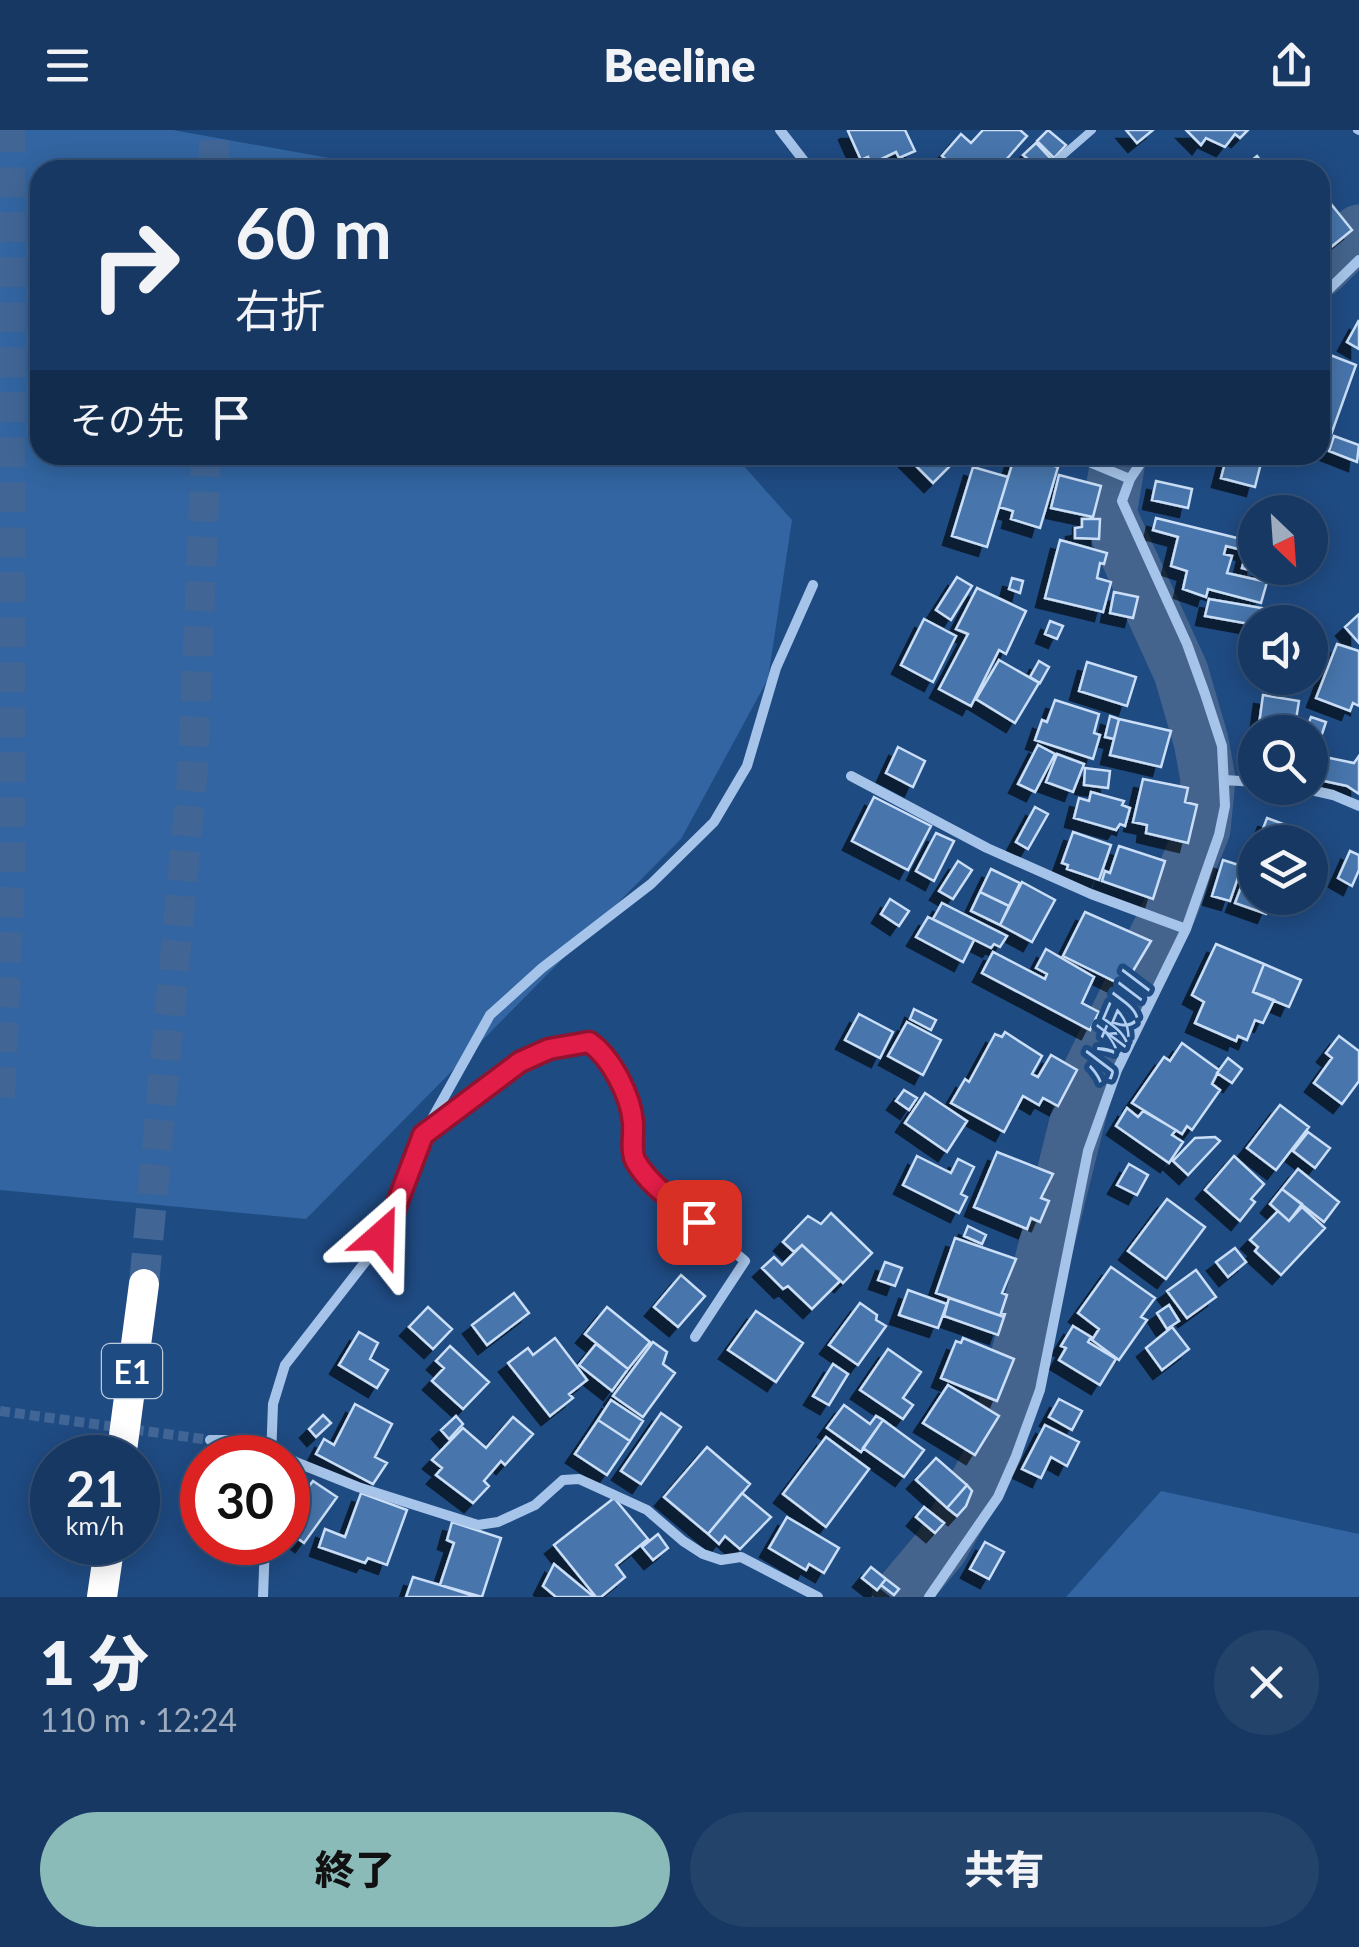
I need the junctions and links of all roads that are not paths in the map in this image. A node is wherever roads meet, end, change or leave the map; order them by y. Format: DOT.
graph roads {
  1 [pos="780,130"];
  2 [pos="1092,130"];
  3 [pos="803,160"];
  4 [pos="1058,160"];
  5 [pos="1359,260"];
  6 [pos="1330,288"];
  7 [pos="1097,465"];
  8 [pos="1139,465"];
  9 [pos="1130,478"];
  10 [pos="814,585"];
  11 [pos="851,776"];
  12 [pos="1226,780"];
  13 [pos="1238,781"];
  14 [pos="1328,794"];
  15 [pos="1359,806"];
  16 [pos="1186,929"];
  17 [pos="423,1135"];
  18 [pos="144,1284"];
  19 [pos="695,1336"];
  20 [pos="124,1435"];
  21 [pos="272,1435"];
  22 [pos="310,1468"];
  23 [pos="107,1565"];
  24 [pos="265,1565"];
  25 [pos="102,1597"];
  26 [pos="264,1597"];
  27 [pos="818,1597"];
  28 [pos="929,1597"];
  1 -- 3 [label="street"];
  2 -- 4 [label="lane"];
  5 -- 6 [label="street"];
  7 -- 9 [label="street"];
  8 -- 9 [label="street"];
  9 -- 12 [label="street"];
  10 -- 17 [label="street"];
  11 -- 16 [label="street"];
  12 -- 13 [label="street"];
  12 -- 16 [label="street"];
  14 -- 15 [label="street"];
  16 -- 28 [label="street"];
  17 -- 19 [label="street"];
  17 -- 21 [label="street"];
  18 -- 20 [label="highway, E1"];
  22 -- 27 [label="street"];
  23 -- 25 [label="highway"];
  24 -- 26 [label="street"];
}
